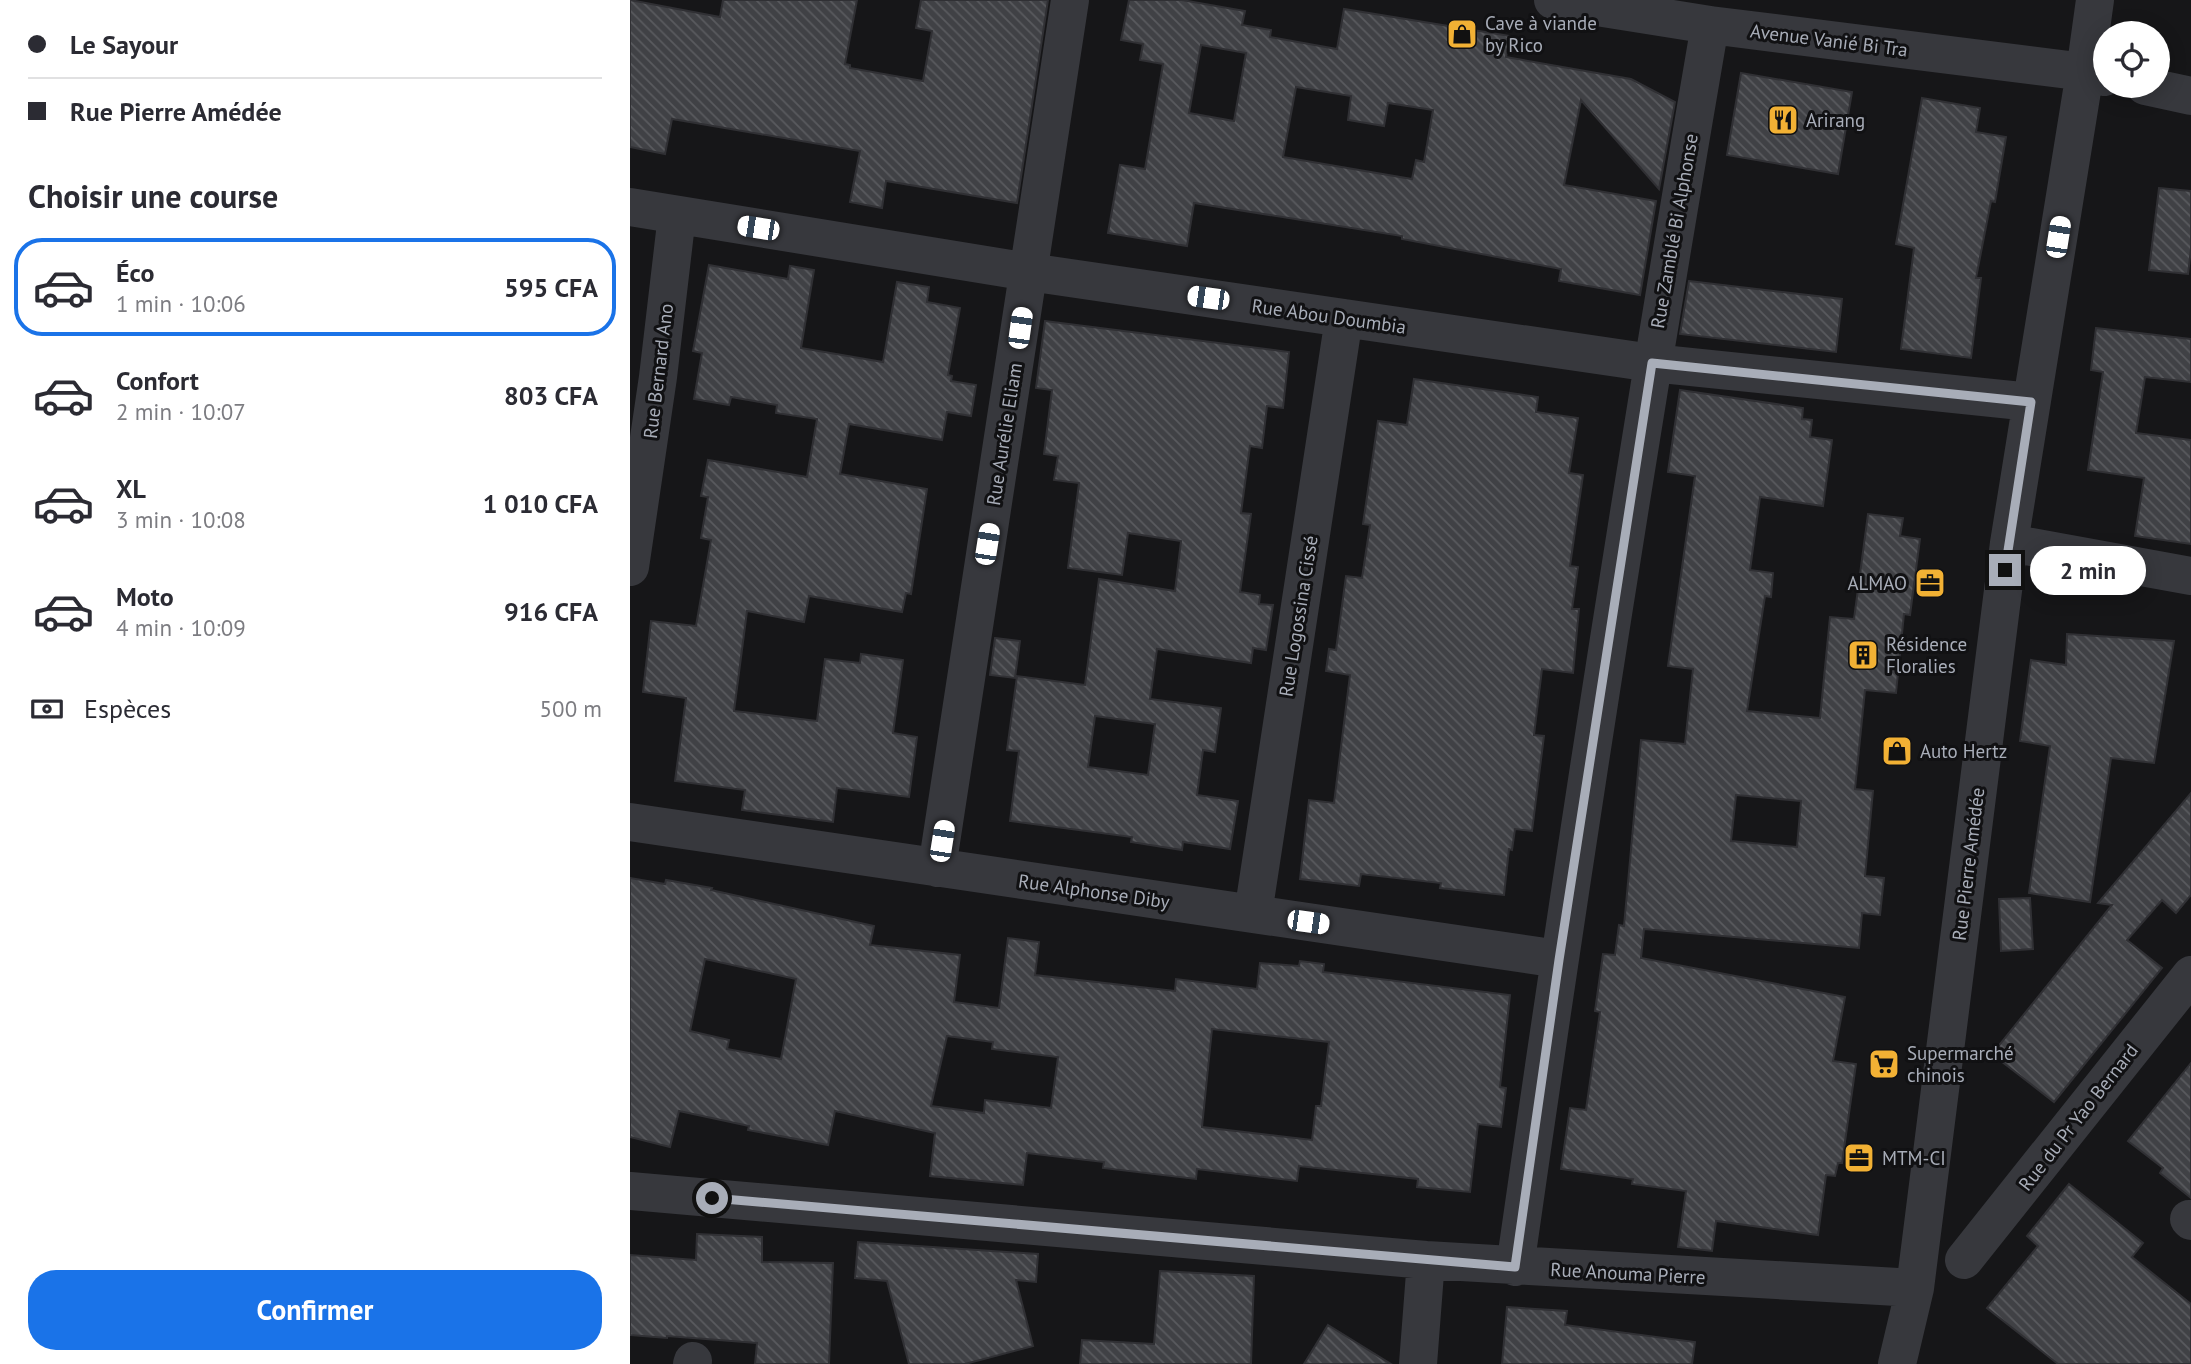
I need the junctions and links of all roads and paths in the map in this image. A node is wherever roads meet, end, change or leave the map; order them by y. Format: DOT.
graph roads {
  1 [pos="1070,0"];
  2 [pos="1553,0"];
  3 [pos="2095,0"];
  4 [pos="2095,21"];
  5 [pos="1710,25"];
  6 [pos="2093,75"];
  7 [pos="2093,85"];
  8 [pos="2170,91"];
  9 [pos="2191,96"];
  10 [pos="630,207"];
  11 [pos="677,215"];
  12 [pos="1029,272"];
  13 [pos="1344,318"];
  14 [pos="1652,363"];
  15 [pos="2031,402"];
  16 [pos="2009,543"];
  17 [pos="630,568"];
  18 [pos="2191,576"];
  19 [pos="630,822"];
  20 [pos="937,867"];
  21 [pos="1252,914"];
  22 [pos="1559,960"];
  23 [pos="2191,975"];
  24 [pos="630,1191"];
  25 [pos="1964,1260"];
  26 [pos="1426,1261"];
  27 [pos="1515,1267"];
  28 [pos="1915,1288"];
  29 [pos="1418,1364"];
  30 [pos="1897,1364"];
  1 -- 12 [label="street, Rue Aurélie Eliam"];
  2 -- 5 [label="street, Avenue Vanié Bi Tra"];
  3 -- 4 [label="street, Rue Pierre Amédée"];
  5 -- 6 [label="street, Avenue Vanié Bi Tra"];
  5 -- 14 [label="street, Rue Zamblé Bi Alphonse"];
  7 -- 15 [label="street, Rue Pierre Amédée"];
  8 -- 9 [label="street"];
  10 -- 11 [label="street, Rue Abou Doumbia"];
  11 -- 12 [label="street, Rue Abou Doumbia"];
  11 -- 17 [label="street, Rue Bernard Ano"];
  12 -- 13 [label="street, Rue Abou Doumbia"];
  12 -- 20 [label="street, Rue Aurélie Eliam"];
  13 -- 14 [label="street, Rue Abou Doumbia"];
  13 -- 21 [label="street, Rue Logossina Cissé"];
  14 -- 15 [label="street, Rue Abou Doumbia"];
  14 -- 22 [label="street, Rue Zamblé Bi Alphonse"];
  15 -- 16 [label="street, Rue Pierre Amédée"];
  16 -- 18 [label="street"];
  16 -- 28 [label="street, Rue Pierre Amédée"];
  19 -- 20 [label="street, Rue Alphonse Diby"];
  20 -- 21 [label="street, Rue Alphonse Diby"];
  21 -- 22 [label="street, Rue Alphonse Diby"];
  22 -- 27 [label="street, Rue Zamblé Bi Alphonse"];
  23 -- 25 [label="street, Rue du Pr Yao Bernard"];
  24 -- 26 [label="street, Rue Anouma Pierre"];
  26 -- 27 [label="street, Rue Anouma Pierre"];
  26 -- 29 [label="street"];
  27 -- 28 [label="street, Rue Anouma Pierre"];
  28 -- 30 [label="street, Rue Pierre Amédée"];
}
